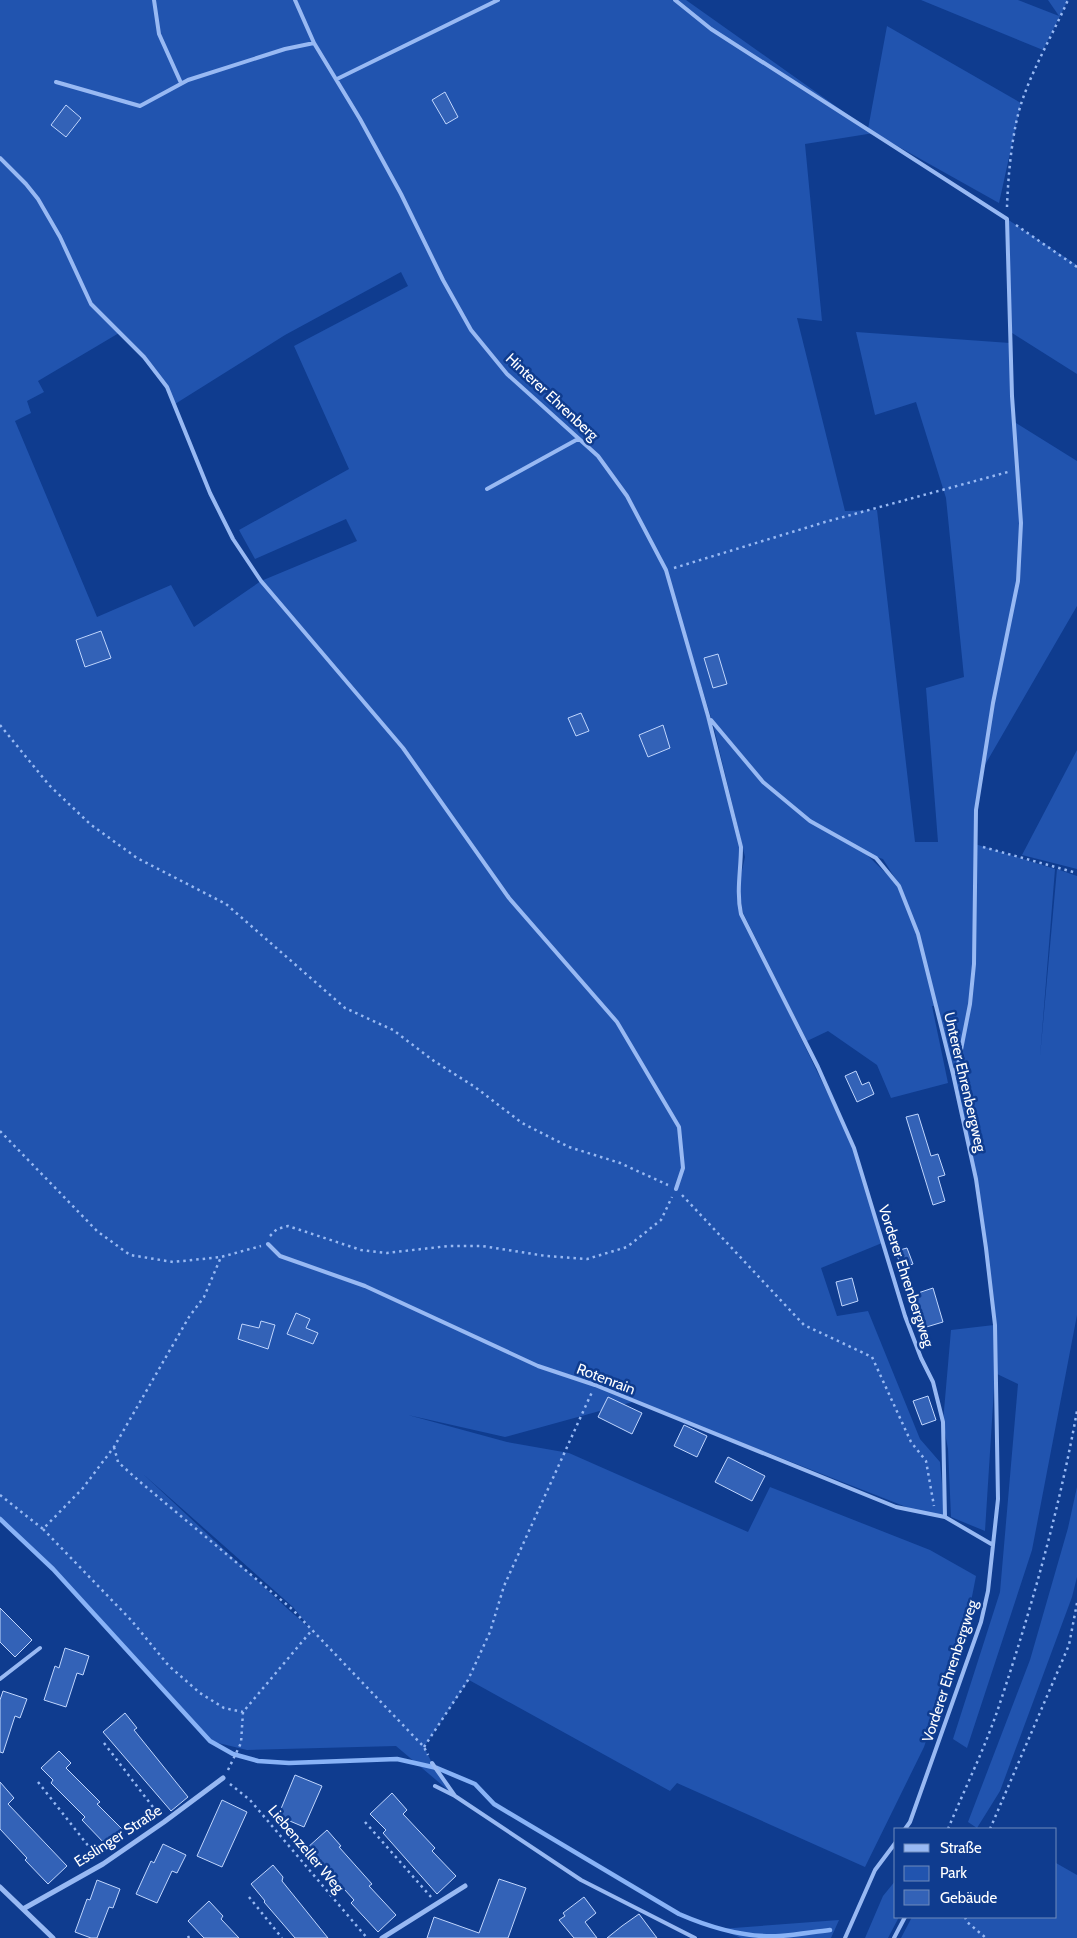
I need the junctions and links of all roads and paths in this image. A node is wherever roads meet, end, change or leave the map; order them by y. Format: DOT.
graph roads {
  1 [pos="154,0"];
  2 [pos="295,0"];
  3 [pos="498,0"];
  4 [pos="675,0"];
  5 [pos="1068,0"];
  6 [pos="314,43"];
  7 [pos="337,79"];
  8 [pos="56,82"];
  9 [pos="181,84"];
  10 [pos="0,158"];
  11 [pos="1007,219"];
  12 [pos="1077,266"];
  13 [pos="578,439"];
  14 [pos="1016,470"];
  15 [pos="487,489"];
  16 [pos="666,570"];
  17 [pos="708,716"];
  18 [pos="0,725"];
  19 [pos="975,844"];
  20 [pos="1077,873"];
  21 [pos="953,1074"];
  22 [pos="0,1131"];
  23 [pos="676,1189"];
  24 [pos="268,1244"];
  25 [pos="221,1257"];
  26 [pos="595,1384"];
  27 [pos="1077,1411"];
  28 [pos="114,1447"];
  29 [pos="0,1494"];
  30 [pos="936,1515"];
  31 [pos="945,1517"];
  32 [pos="43,1529"];
  33 [pos="993,1545"];
  34 [pos="1077,1603"];
  35 [pos="312,1630"];
  36 [pos="40,1648"];
  37 [pos="0,1678"];
  38 [pos="244,1712"];
  39 [pos="104,1743"];
  40 [pos="424,1747"];
  41 [pos="432,1763"];
  42 [pos="230,1767"];
  43 [pos="223,1778"];
  44 [pos="38,1782"];
  45 [pos="435,1786"];
  46 [pos="455,1796"];
  47 [pos="164,1822"];
  48 [pos="365,1822"];
  49 [pos="906,1828"];
  50 [pos="948,1828"];
  51 [pos="990,1828"];
  52 [pos="894,1845"];
  53 [pos="103,1864"];
  54 [pos="466,1886"];
  55 [pos="0,1887"];
  56 [pos="249,1897"];
  57 [pos="437,1904"];
  58 [pos="22,1909"];
  59 [pos="904,1918"];
  60 [pos="966,1918"];
  61 [pos="53,1938"];
  62 [pos="282,1938"];
  63 [pos="367,1938"];
  64 [pos="382,1938"];
  65 [pos="696,1938"];
  66 [pos="845,1938"];
  67 [pos="894,1938"];
  68 [pos="986,1938"];
  1 -- 9 [label="lane"];
  2 -- 6 [label="lane, Hinterer Ehrenberg"];
  3 -- 7 [label="lane"];
  4 -- 11 [label="lane"];
  5 -- 11 [label="path"];
  6 -- 7 [label="lane, Hinterer Ehrenberg"];
  6 -- 9 [label="lane"];
  7 -- 13 [label="lane, Hinterer Ehrenberg"];
  8 -- 9 [label="lane"];
  10 -- 23 [label="lane"];
  11 -- 12 [label="path"];
  11 -- 14 [label="lane"];
  13 -- 15 [label="lane"];
  13 -- 16 [label="lane, Hinterer Ehrenberg"];
  14 -- 16 [label="path"];
  14 -- 19 [label="lane"];
  16 -- 17 [label="lane, Hinterer Ehrenberg"];
  17 -- 21 [label="lane, Unterer Ehrenbergweg"];
  17 -- 31 [label="lane, Vorderer Ehrenbergweg"];
  18 -- 23 [label="path"];
  19 -- 20 [label="path"];
  19 -- 21 [label="lane"];
  21 -- 33 [label="lane, Unterer Ehrenbergweg"];
  22 -- 25 [label="path"];
  23 -- 24 [label="path"];
  23 -- 30 [label="path"];
  24 -- 25 [label="path"];
  24 -- 26 [label="lane, Rotenrain"];
  25 -- 28 [label="path"];
  26 -- 30 [label="lane, Rotenrain"];
  26 -- 40 [label="path"];
  27 -- 50 [label="path"];
  28 -- 32 [label="path"];
  28 -- 35 [label="path"];
  29 -- 32 [label="path"];
  30 -- 31 [label="lane, Rotenrain"];
  31 -- 33 [label="lane"];
  32 -- 38 [label="path"];
  33 -- 49 [label="lane, Vorderer Ehrenbergweg"];
  34 -- 51 [label="path"];
  35 -- 38 [label="path"];
  35 -- 40 [label="path"];
  36 -- 37 [label="lane"];
  38 -- 42 [label="path"];
  39 -- 47 [label="path"];
  40 -- 41 [label="path"];
  41 -- 46 [label="lane"];
  43 -- 47 [label="street, Esslinger Straße"];
  43 -- 63 [label="path, Liebenzeller Weg"];
  44 -- 53 [label="path"];
  45 -- 46 [label="lane"];
  46 -- 65 [label="lane"];
  47 -- 53 [label="street, Esslinger Straße"];
  48 -- 57 [label="path"];
  52 -- 66 [label="lane"];
  53 -- 58 [label="street, Esslinger Straße"];
  54 -- 57 [label="street"];
  55 -- 58 [label="street"];
  56 -- 62 [label="path"];
  57 -- 64 [label="street"];
  58 -- 61 [label="street"];
  59 -- 67 [label="lane"];
  60 -- 68 [label="path"];
}
